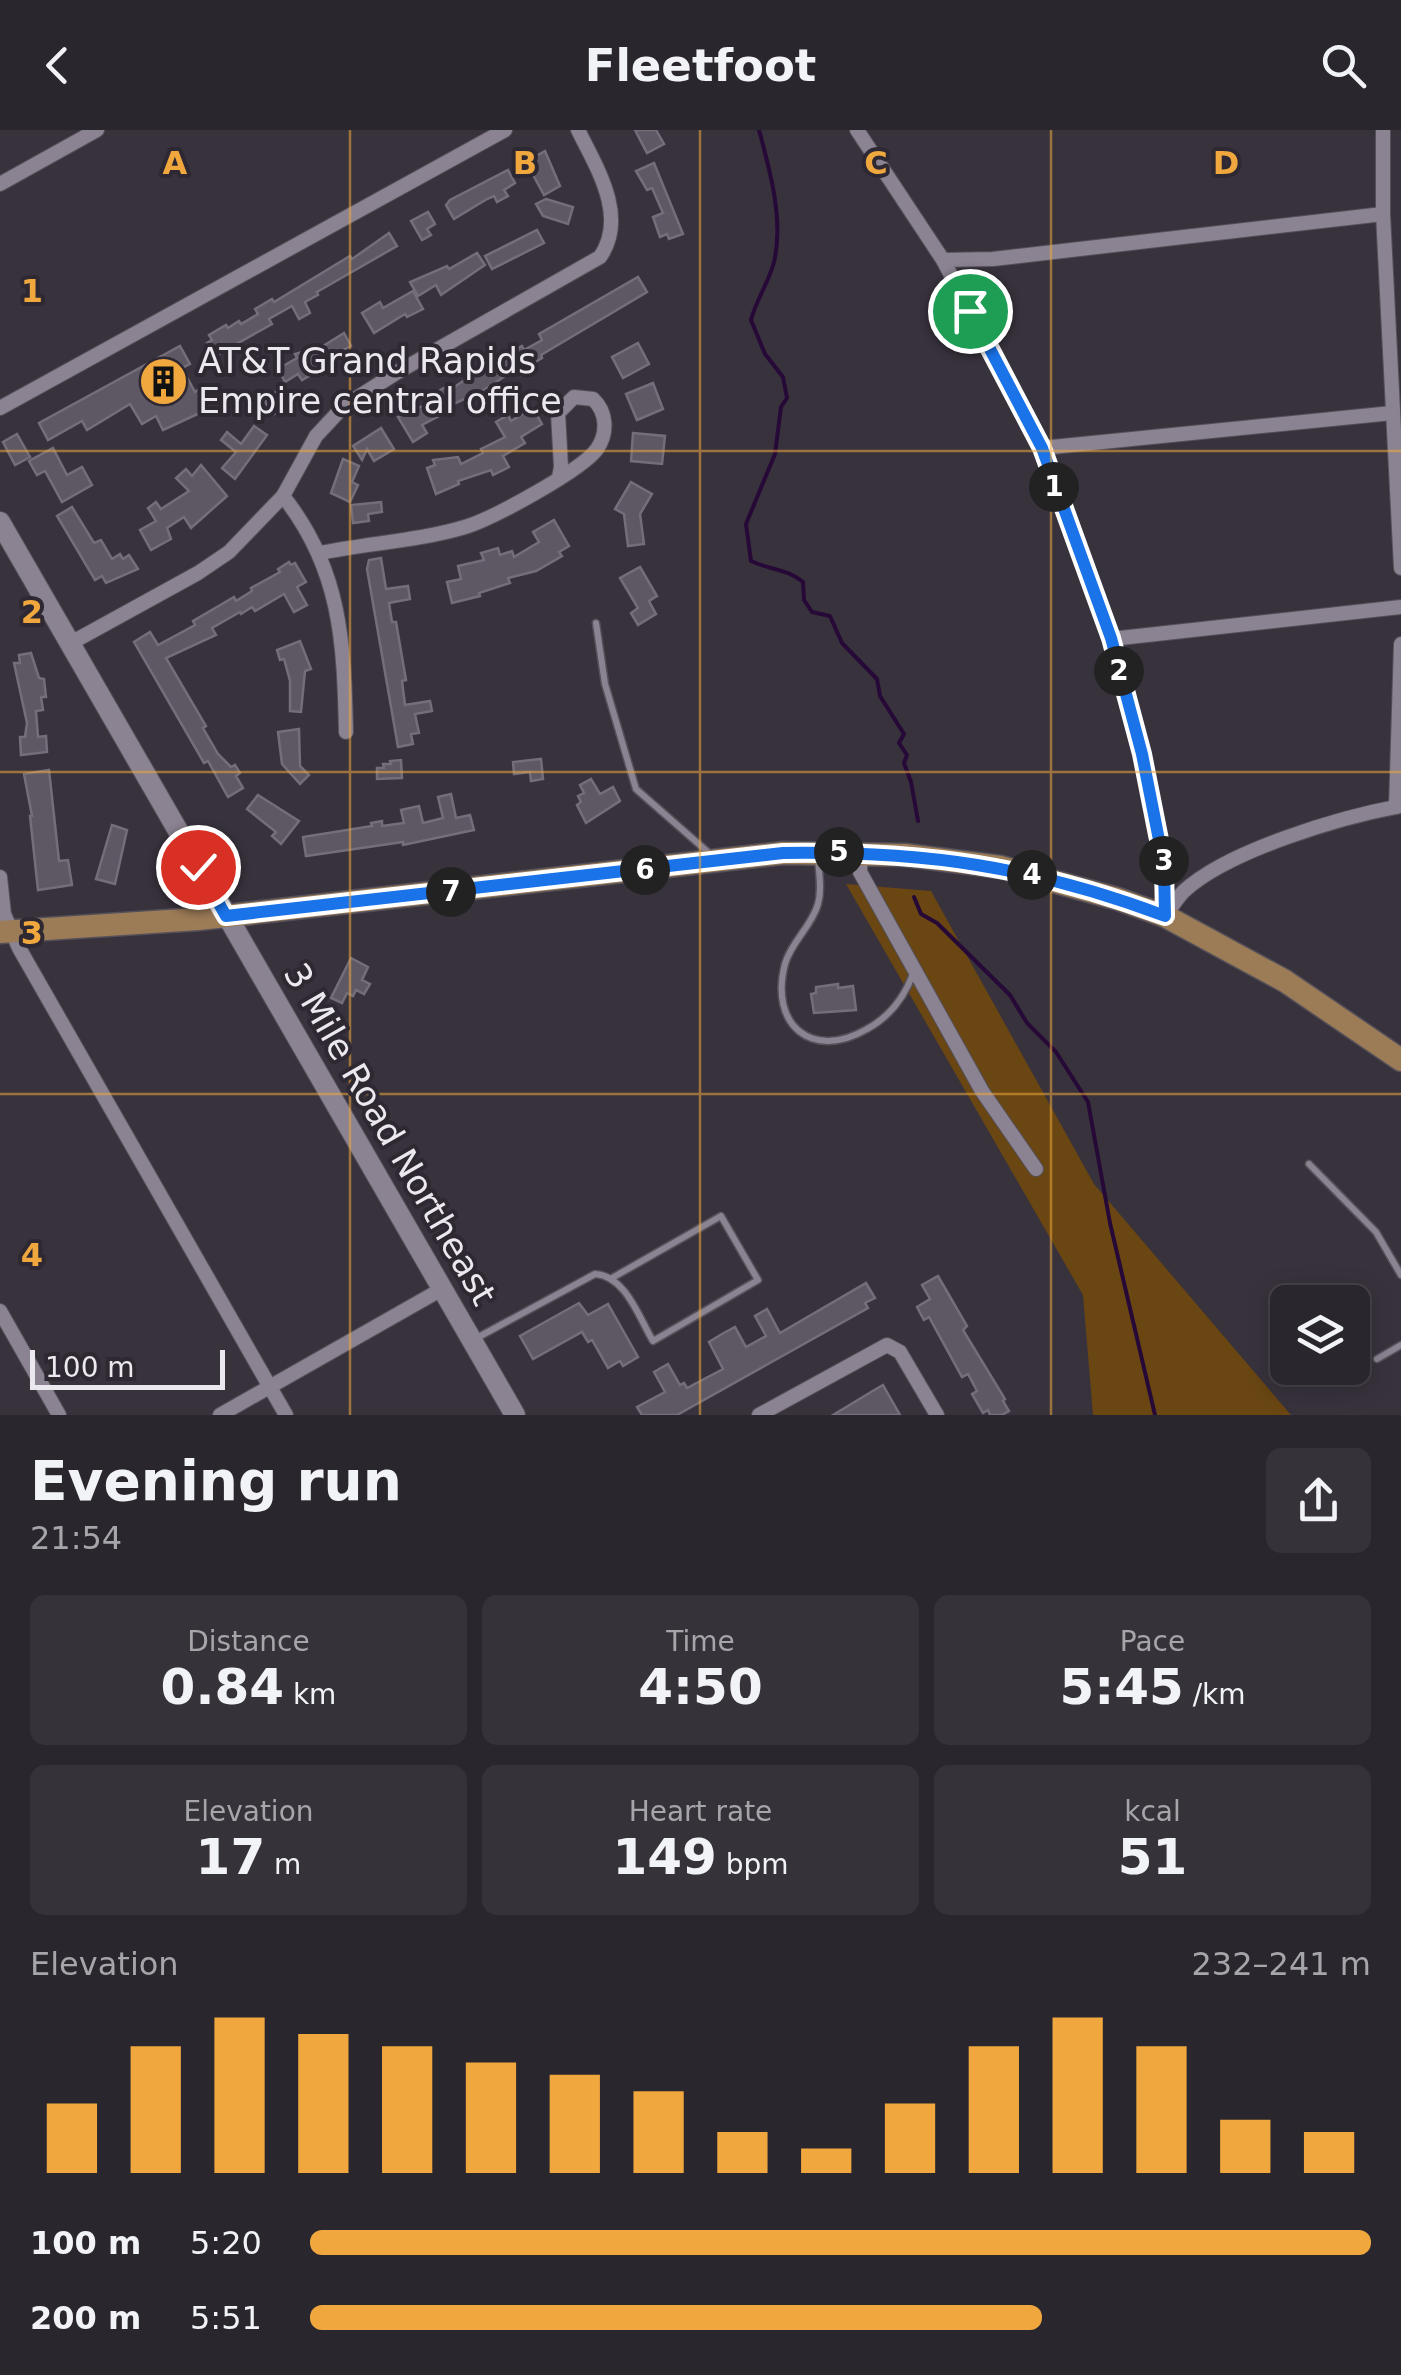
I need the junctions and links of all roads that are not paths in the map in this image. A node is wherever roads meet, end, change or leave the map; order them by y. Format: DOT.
graph roads {
  1 [pos="97,130"];
  2 [pos="505,130"];
  3 [pos="578,130"];
  4 [pos="857,130"];
  5 [pos="1383,130"];
  6 [pos="0,184"];
  7 [pos="1383,214"];
  8 [pos="943,260"];
  9 [pos="0,408"];
  10 [pos="1392,413"];
  11 [pos="1042,448"];
  12 [pos="559,478"];
  13 [pos="283,496"];
  14 [pos="0,522"];
  15 [pos="320,553"];
  16 [pos="1401,568"];
  17 [pos="1401,607"];
  18 [pos="596,623"];
  19 [pos="1111,638"];
  20 [pos="70,644"];
  21 [pos="1401,644"];
  22 [pos="346,732"];
  23 [pos="1398,806"];
  24 [pos="818,852"];
  25 [pos="861,852"];
  26 [pos="716,862"];
  27 [pos="0,877"];
  28 [pos="226,916"];
  29 [pos="1165,916"];
  30 [pos="6,931"];
  31 [pos="915,970"];
  32 [pos="1401,1060"];
  33 [pos="1309,1164"];
  34 [pos="1036,1168"];
  35 [pos="1401,1276"];
  36 [pos="612,1278"];
  37 [pos="442,1289"];
  38 [pos="0,1311"];
  39 [pos="472,1341"];
  40 [pos="1401,1345"];
  41 [pos="1377,1359"];
  42 [pos="270,1386"];
  43 [pos="59,1415"];
  44 [pos="220,1415"];
  45 [pos="286,1415"];
  46 [pos="514,1415"];
  47 [pos="759,1415"];
  48 [pos="937,1415"];
  1 -- 6 [label="street"];
  2 -- 9 [label="street"];
  3 -- 13 [label="street"];
  4 -- 8 [label="street"];
  5 -- 7 [label="street"];
  7 -- 8 [label="street"];
  7 -- 10 [label="street"];
  8 -- 11 [label="street"];
  10 -- 11 [label="street"];
  10 -- 16 [label="street"];
  11 -- 19 [label="street"];
  12 -- 12 [label="street"];
  12 -- 15 [label="street"];
  13 -- 15 [label="street"];
  13 -- 20 [label="street"];
  14 -- 20 [label="main road, 3 Mile Road Northeast"];
  15 -- 22 [label="street"];
  17 -- 19 [label="street"];
  18 -- 26 [label="lane"];
  19 -- 29 [label="street"];
  20 -- 28 [label="main road, 3 Mile Road Northeast"];
  21 -- 23 [label="street"];
  23 -- 29 [label="street"];
  24 -- 25 [label="main road"];
  24 -- 26 [label="main road"];
  24 -- 31 [label="lane"];
  25 -- 29 [label="main road"];
  25 -- 31 [label="street"];
  26 -- 28 [label="main road"];
  27 -- 30 [label="street"];
  28 -- 30 [label="main road"];
  28 -- 37 [label="main road, 3 Mile Road Northeast"];
  29 -- 32 [label="main road"];
  30 -- 42 [label="street"];
  31 -- 34 [label="street"];
  33 -- 35 [label="lane"];
  36 -- 36 [label="lane"];
  36 -- 39 [label="lane"];
  37 -- 39 [label="main road, 3 Mile Road Northeast"];
  37 -- 42 [label="street"];
  38 -- 43 [label="street"];
  39 -- 46 [label="main road, 3 Mile Road Northeast"];
  40 -- 41 [label="lane"];
  42 -- 44 [label="street"];
  42 -- 45 [label="street"];
  47 -- 48 [label="street"];
}
